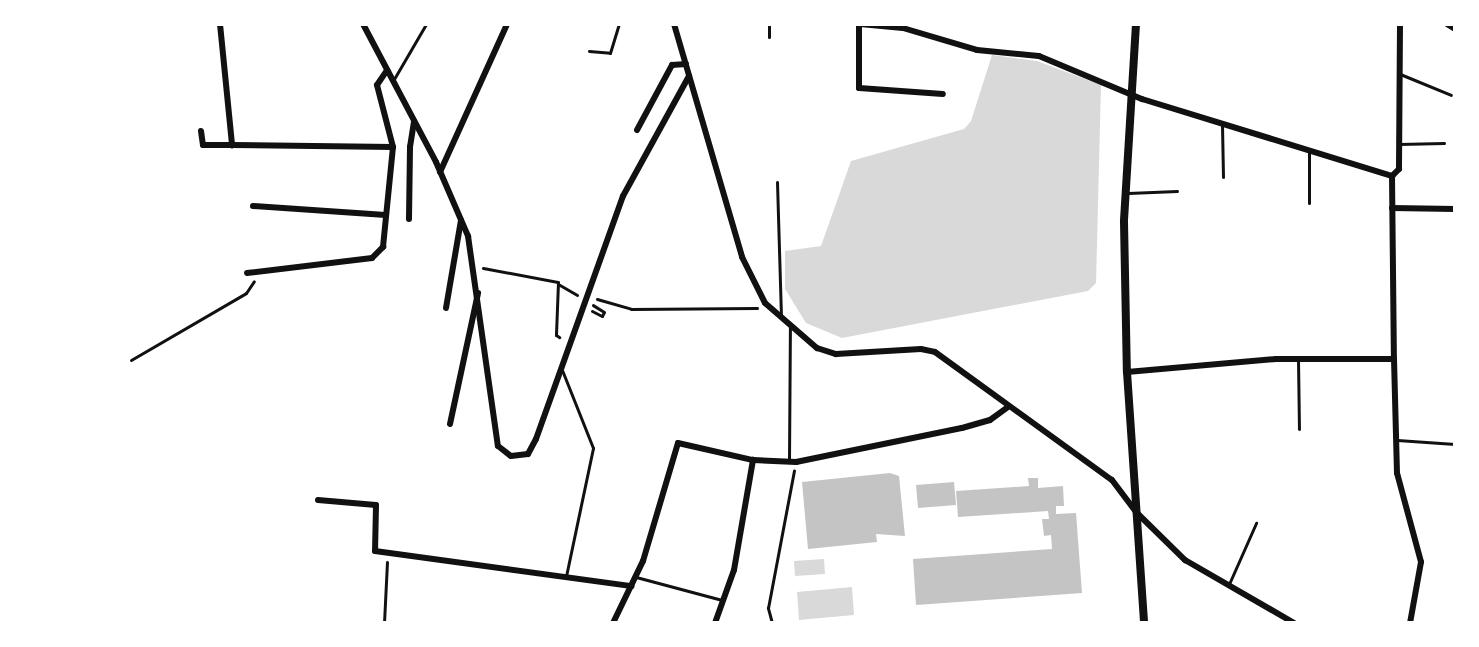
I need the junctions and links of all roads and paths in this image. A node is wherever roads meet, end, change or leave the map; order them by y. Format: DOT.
graph roads {
  1 [pos="220,24"];
  2 [pos="363,24"];
  3 [pos="426,24"];
  4 [pos="507,24"];
  5 [pos="619,24"];
  6 [pos="674,24"];
  7 [pos="769,24"];
  8 [pos="860,24"];
  9 [pos="1136,24"];
  10 [pos="1400,24"];
  11 [pos="1447,24"];
  12 [pos="903,26"];
  13 [pos="1455,29"];
  14 [pos="770,37"];
  15 [pos="589,51"];
  16 [pos="686,64"];
  17 [pos="387,70"];
  18 [pos="1398,74"];
  19 [pos="689,76"];
  20 [pos="393,80"];
  21 [pos="943,94"];
  22 [pos="1132,95"];
  23 [pos="1451,95"];
  24 [pos="414,120"];
  25 [pos="1222,125"];
  26 [pos="637,130"];
  27 [pos="201,131"];
  28 [pos="1444,143"];
  29 [pos="1399,144"];
  30 [pos="232,145"];
  31 [pos="393,147"];
  32 [pos="1309,151"];
  33 [pos="440,172"];
  34 [pos="1392,176"];
  35 [pos="1223,177"];
  36 [pos="777,182"];
  37 [pos="1177,191"];
  38 [pos="1126,193"];
  39 [pos="1309,203"];
  40 [pos="253,206"];
  41 [pos="1392,208"];
  42 [pos="1455,209"];
  43 [pos="386,214"];
  44 [pos="409,219"];
  45 [pos="461,219"];
  46 [pos="481,267"];
  47 [pos="256,272"];
  48 [pos="247,273"];
  49 [pos="558,284"];
  50 [pos="479,292"];
  51 [pos="578,296"];
  52 [pos="593,297"];
  53 [pos="588,302"];
  54 [pos="446,308"];
  55 [pos="588,308"];
  56 [pos="761,308"];
  57 [pos="781,318"];
  58 [pos="790,327"];
  59 [pos="559,337"];
  60 [pos="1298,359"];
  61 [pos="1394,359"];
  62 [pos="131,360"];
  63 [pos="560,364"];
  64 [pos="1127,372"];
  65 [pos="1008,406"];
  66 [pos="450,424"];
  67 [pos="1299,429"];
  68 [pos="1396,440"];
  69 [pos="1455,444"];
  70 [pos="753,460"];
  71 [pos="793,462"];
  72 [pos="318,500"];
  73 [pos="1136,512"];
  74 [pos="1256,523"];
  75 [pos="388,553"];
  76 [pos="566,578"];
  77 [pos="636,578"];
  78 [pos="1228,584"];
  79 [pos="632,586"];
  80 [pos="724,600"];
  81 [pos="384,623"];
  82 [pos="613,623"];
  83 [pos="715,623"];
  84 [pos="772,623"];
  85 [pos="1144,623"];
  86 [pos="1294,623"];
  87 [pos="1410,623"];
  1 -- 30 [label="street"];
  2 -- 17 [label="street"];
  3 -- 20 [label="lane"];
  4 -- 33 [label="street"];
  5 -- 15 [label="path"];
  6 -- 16 [label="street"];
  7 -- 14 [label="lane"];
  8 -- 12 [label="street"];
  8 -- 21 [label="street"];
  9 -- 22 [label="street"];
  10 -- 18 [label="street"];
  11 -- 13 [label="street"];
  12 -- 22 [label="street"];
  16 -- 19 [label="street"];
  16 -- 26 [label="street"];
  17 -- 20 [label="street"];
  17 -- 31 [label="street"];
  18 -- 23 [label="lane"];
  18 -- 29 [label="street"];
  19 -- 57 [label="street"];
  19 -- 63 [label="street"];
  20 -- 24 [label="street"];
  22 -- 25 [label="street"];
  22 -- 38 [label="street"];
  24 -- 33 [label="street"];
  24 -- 44 [label="street"];
  25 -- 32 [label="street"];
  25 -- 35 [label="lane"];
  27 -- 30 [label="street"];
  28 -- 29 [label="lane"];
  29 -- 34 [label="street"];
  30 -- 31 [label="street"];
  31 -- 43 [label="street"];
  32 -- 34 [label="street"];
  32 -- 39 [label="lane"];
  33 -- 45 [label="street"];
  34 -- 41 [label="street"];
  36 -- 57 [label="lane"];
  37 -- 38 [label="lane"];
  38 -- 64 [label="street"];
  40 -- 43 [label="street"];
  41 -- 42 [label="street"];
  41 -- 61 [label="street"];
  43 -- 47 [label="street"];
  45 -- 50 [label="street"];
  45 -- 54 [label="street"];
  46 -- 49 [label="path"];
  47 -- 48 [label="street"];
  47 -- 62 [label="path"];
  49 -- 51 [label="path"];
  49 -- 59 [label="path"];
  50 -- 63 [label="street"];
  50 -- 66 [label="street"];
  52 -- 56 [label="path"];
  53 -- 55 [label="path"];
  57 -- 58 [label="street"];
  58 -- 65 [label="street"];
  58 -- 71 [label="lane"];
  60 -- 61 [label="street"];
  60 -- 64 [label="street"];
  60 -- 67 [label="lane"];
  61 -- 68 [label="street"];
  63 -- 76 [label="lane"];
  64 -- 73 [label="street"];
  65 -- 71 [label="street"];
  65 -- 73 [label="street"];
  68 -- 69 [label="lane"];
  68 -- 87 [label="street"];
  70 -- 71 [label="street"];
  70 -- 77 [label="street"];
  70 -- 80 [label="street"];
  71 -- 84 [label="path"];
  72 -- 75 [label="street"];
  73 -- 78 [label="street"];
  73 -- 85 [label="street"];
  74 -- 78 [label="lane"];
  75 -- 76 [label="street"];
  75 -- 81 [label="path"];
  76 -- 79 [label="street"];
  77 -- 79 [label="street"];
  77 -- 80 [label="lane"];
  78 -- 86 [label="street"];
  79 -- 82 [label="street"];
  80 -- 83 [label="street"];
}
